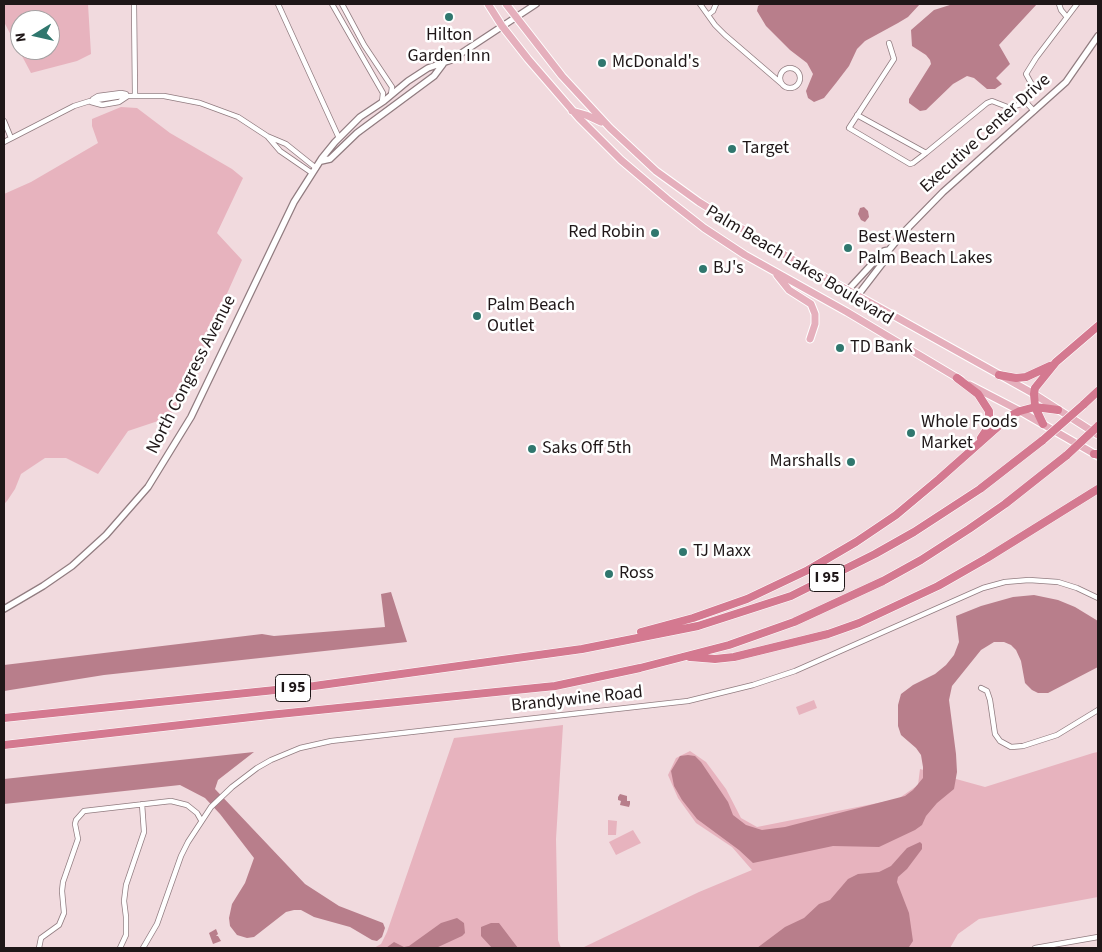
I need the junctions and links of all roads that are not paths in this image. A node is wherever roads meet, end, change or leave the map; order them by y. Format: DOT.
graph roads {
  1 [pos="134,4"];
  2 [pos="278,4"];
  3 [pos="332,4"];
  4 [pos="342,4"];
  5 [pos="488,4"];
  6 [pos="506,4"];
  7 [pos="536,4"];
  8 [pos="700,4"];
  9 [pos="716,4"];
  10 [pos="1059,4"];
  11 [pos="1077,4"];
  12 [pos="708,15"];
  13 [pos="1066,16"];
  14 [pos="516,17"];
  15 [pos="502,26"];
  16 [pos="1098,36"];
  17 [pos="889,43"];
  18 [pos="443,64"];
  19 [pos="782,84"];
  20 [pos="129,95"];
  21 [pos="135,95"];
  22 [pos="391,95"];
  23 [pos="1024,100"];
  24 [pos="90,101"];
  25 [pos="382,102"];
  26 [pos="386,111"];
  27 [pos="572,111"];
  28 [pos="1034,111"];
  29 [pos="857,115"];
  30 [pos="4,121"];
  31 [pos="610,128"];
  32 [pos="267,136"];
  33 [pos="11,138"];
  34 [pos="339,138"];
  35 [pos="4,142"];
  36 [pos="926,153"];
  37 [pos="321,161"];
  38 [pos="316,168"];
  39 [pos="312,173"];
  40 [pos="889,250"];
  41 [pos="773,271"];
  42 [pos="848,290"];
  43 [pos="858,296"];
  44 [pos="1098,326"];
  45 [pos="810,339"];
  46 [pos="1056,362"];
  47 [pos="999,375"];
  48 [pos="956,378"];
  49 [pos="1098,391"];
  50 [pos="1034,394"];
  51 [pos="1035,407"];
  52 [pos="1058,410"];
  53 [pos="1020,411"];
  54 [pos="1043,424"];
  55 [pos="1098,426"];
  56 [pos="1098,435"];
  57 [pos="975,448"];
  58 [pos="1097,455"];
  59 [pos="1098,490"];
  60 [pos="1098,598"];
  61 [pos="4,609"];
  62 [pos="582,649"];
  63 [pos="680,657"];
  64 [pos="981,688"];
  65 [pos="1098,710"];
  66 [pos="4,718"];
  67 [pos="4,744"];
  68 [pos="142,804"];
  69 [pos="201,820"];
  70 [pos="1098,937"];
  71 [pos="39,948"];
  72 [pos="120,948"];
  73 [pos="143,948"];
  74 [pos="1035,948"];
  1 -- 21 [label="street"];
  2 -- 34 [label="street"];
  3 -- 25 [label="street"];
  4 -- 22 [label="street"];
  5 -- 15 [label="main road, Palm Beach Lakes Boulevard"];
  6 -- 14 [label="main road, Palm Beach Lakes Boulevard"];
  7 -- 14 [label="street, North Congress Avenue"];
  8 -- 12 [label="street"];
  9 -- 12 [label="street"];
  10 -- 13 [label="street"];
  11 -- 13 [label="street"];
  12 -- 19 [label="street"];
  13 -- 23 [label="street"];
  14 -- 15 [label="street, North Congress Avenue"];
  14 -- 31 [label="main road, Palm Beach Lakes Boulevard"];
  15 -- 18 [label="street, North Congress Avenue"];
  15 -- 27 [label="main road, Palm Beach Lakes Boulevard"];
  16 -- 28 [label="street, Executive Center Drive"];
  17 -- 29 [label="street"];
  18 -- 22 [label="street, North Congress Avenue"];
  18 -- 26 [label="street, North Congress Avenue"];
  19 -- 19 [label="street"];
  20 -- 21 [label="street"];
  20 -- 24 [label="street"];
  20 -- 24 [label="street"];
  21 -- 32 [label="street"];
  22 -- 25 [label="street, North Congress Avenue"];
  22 -- 26 [label="street"];
  23 -- 28 [label="street"];
  23 -- 36 [label="street"];
  24 -- 33 [label="street"];
  25 -- 34 [label="street, North Congress Avenue"];
  26 -- 37 [label="street, North Congress Avenue"];
  27 -- 31 [label="main road"];
  27 -- 41 [label="main road, Palm Beach Lakes Boulevard"];
  28 -- 40 [label="street, Executive Center Drive"];
  29 -- 36 [label="street"];
  29 -- 36 [label="street"];
  30 -- 33 [label="street"];
  31 -- 42 [label="main road, Palm Beach Lakes Boulevard"];
  32 -- 38 [label="street"];
  32 -- 39 [label="street"];
  33 -- 35 [label="street"];
  34 -- 37 [label="street, North Congress Avenue"];
  37 -- 38 [label="street, North Congress Avenue"];
  38 -- 39 [label="street, North Congress Avenue"];
  39 -- 61 [label="street, North Congress Avenue"];
  40 -- 42 [label="street, Executive Center Drive"];
  40 -- 43 [label="street, Executive Center Drive"];
  41 -- 45 [label="main road"];
  41 -- 48 [label="main road, Palm Beach Lakes Boulevard"];
  42 -- 43 [label="main road, Palm Beach Lakes Boulevard"];
  43 -- 47 [label="main road, Palm Beach Lakes Boulevard"];
  44 -- 46 [label="highway"];
  46 -- 47 [label="highway"];
  46 -- 50 [label="highway"];
  47 -- 50 [label="main road, Palm Beach Lakes Boulevard"];
  48 -- 53 [label="main road, Palm Beach Lakes Boulevard"];
  48 -- 57 [label="highway"];
  49 -- 62 [label="highway, I 95, bridge"];
  50 -- 51 [label="highway"];
  50 -- 52 [label="main road, Palm Beach Lakes Boulevard"];
  51 -- 52 [label="highway"];
  51 -- 53 [label="highway"];
  51 -- 54 [label="highway"];
  52 -- 56 [label="main road, Palm Beach Lakes Boulevard"];
  53 -- 54 [label="main road, Palm Beach Lakes Boulevard"];
  53 -- 57 [label="highway"];
  54 -- 58 [label="main road, Palm Beach Lakes Boulevard"];
  55 -- 63 [label="highway, I 95, bridge"];
  57 -- 62 [label="highway"];
  59 -- 63 [label="highway"];
  60 -- 69 [label="street, Brandywine Road"];
  62 -- 66 [label="highway, I 95"];
  63 -- 67 [label="highway, I 95"];
  64 -- 65 [label="street"];
  68 -- 69 [label="street"];
  68 -- 71 [label="street"];
  68 -- 72 [label="street"];
  69 -- 73 [label="street, Brandywine Road"];
  70 -- 74 [label="street"];
}
